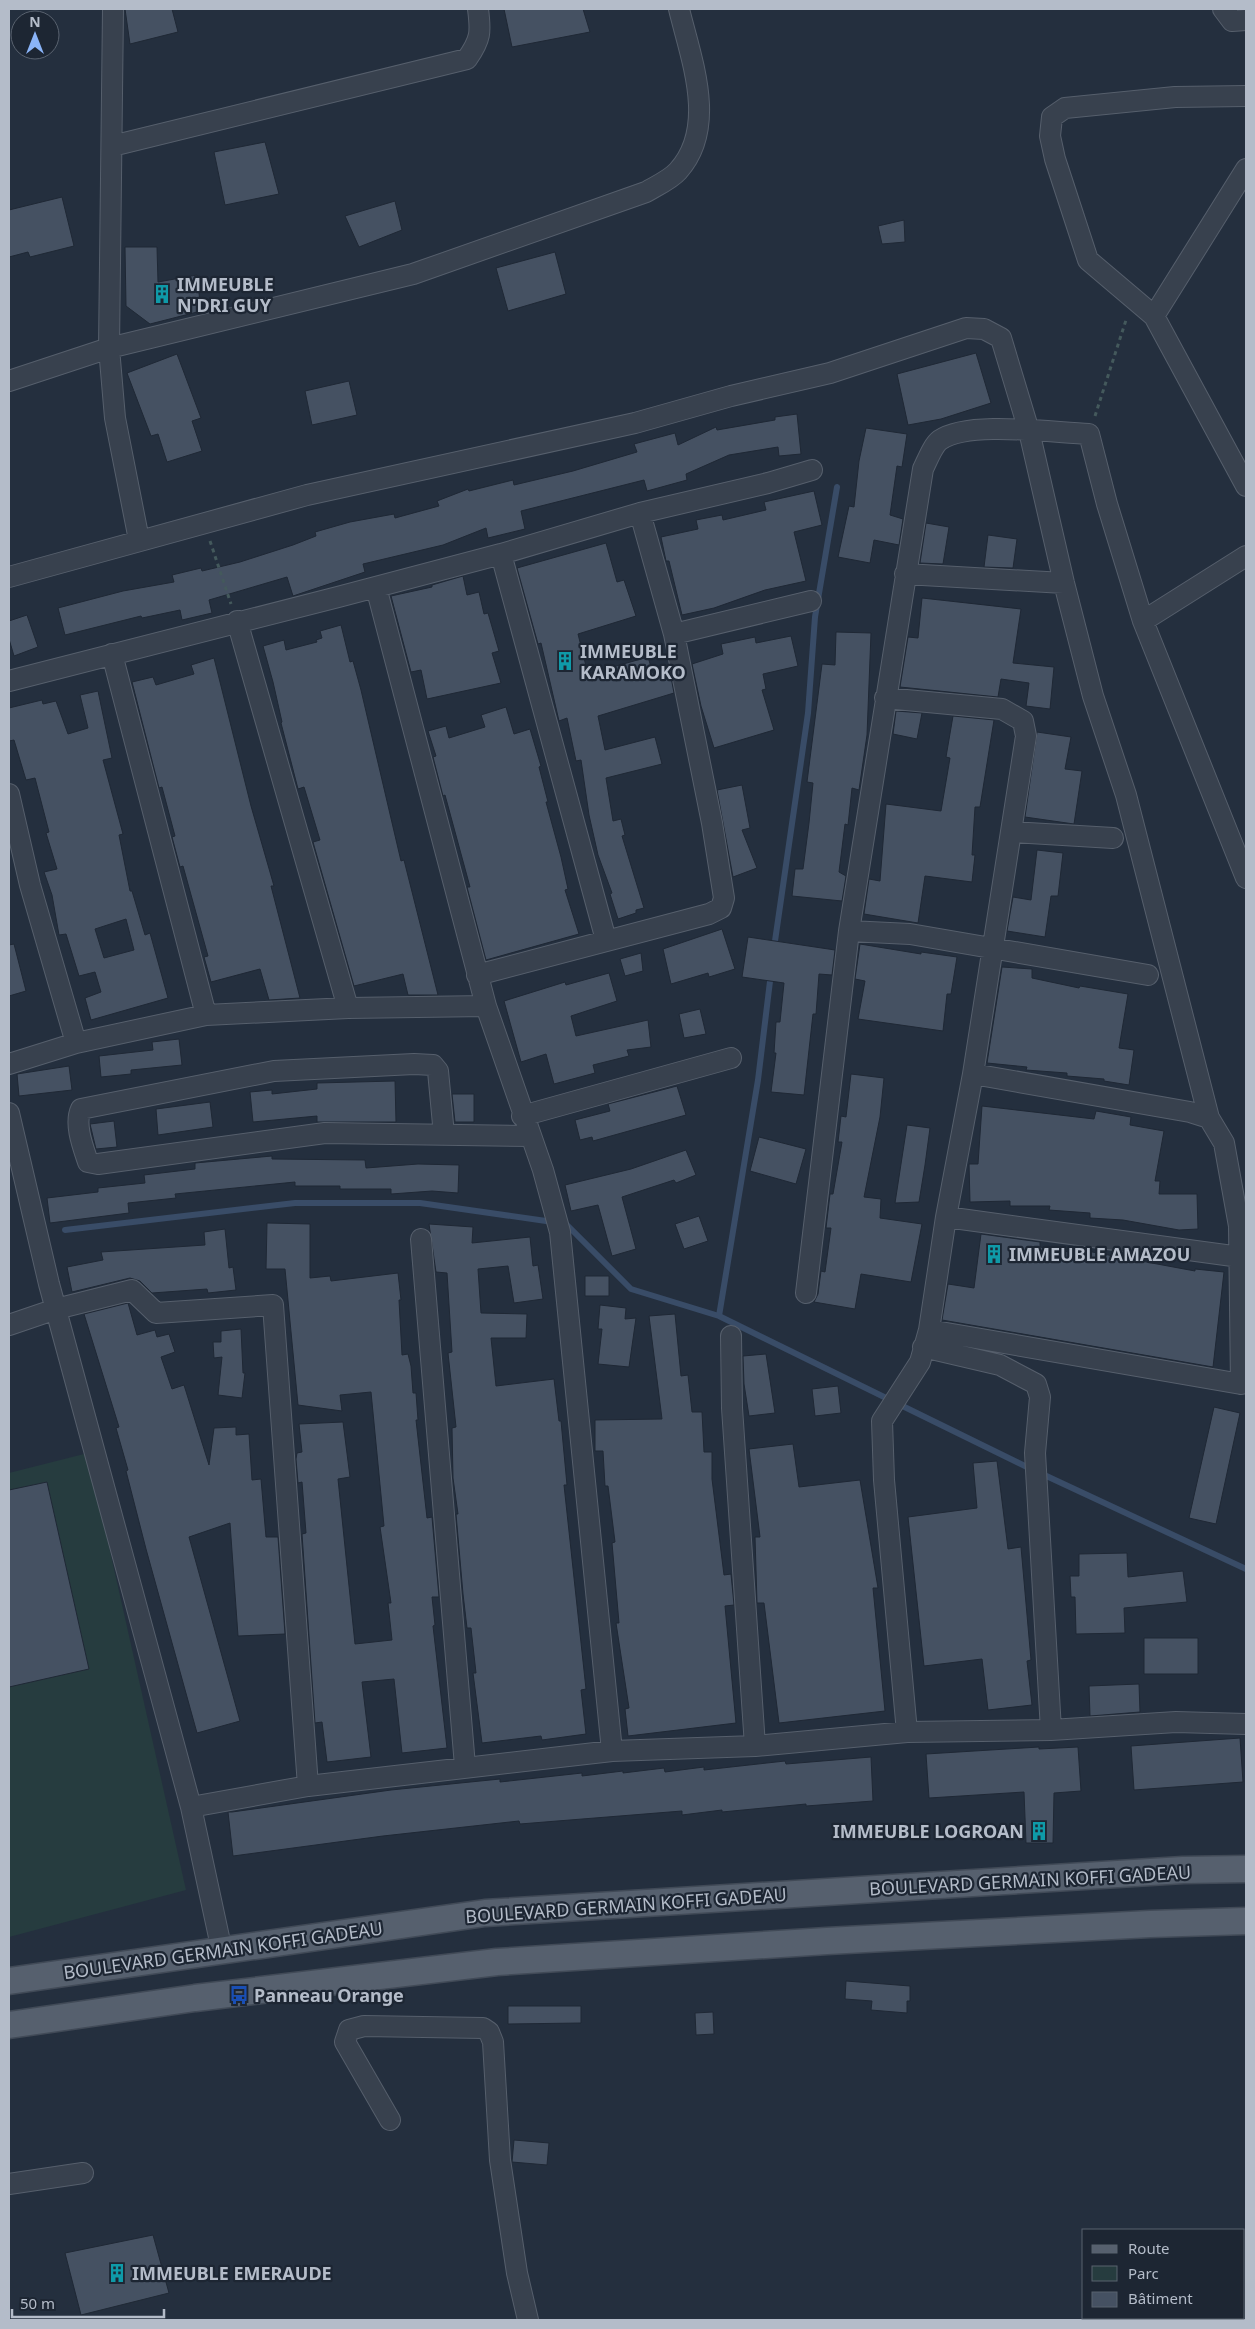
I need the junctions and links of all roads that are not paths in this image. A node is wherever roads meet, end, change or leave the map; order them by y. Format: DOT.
graph roads {
  1 [pos="113,9"];
  2 [pos="478,9"];
  3 [pos="679,9"];
  4 [pos="1223,9"];
  5 [pos="1246,20"];
  6 [pos="1246,96"];
  7 [pos="112,146"];
  8 [pos="1246,169"];
  9 [pos="1154,316"];
  10 [pos="108,348"];
  11 [pos="9,381"];
  12 [pos="1029,431"];
  13 [pos="812,470"];
  14 [pos="1246,486"];
  15 [pos="640,513"];
  16 [pos="139,540"];
  17 [pos="501,554"];
  18 [pos="1246,556"];
  19 [pos="905,574"];
  20 [pos="9,577"];
  21 [pos="1064,583"];
  22 [pos="376,587"];
  23 [pos="811,602"];
  24 [pos="237,621"];
  25 [pos="1143,621"];
  26 [pos="674,634"];
  27 [pos="112,654"];
  28 [pos="9,681"];
  29 [pos="885,698"];
  30 [pos="9,794"];
  31 [pos="1011,832"];
  32 [pos="1113,838"];
  33 [pos="1246,878"];
  34 [pos="849,931"];
  35 [pos="606,940"];
  36 [pos="992,949"];
  37 [pos="477,975"];
  38 [pos="1148,975"];
  39 [pos="486,1006"];
  40 [pos="348,1008"];
  41 [pos="206,1015"];
  42 [pos="76,1043"];
  43 [pos="732,1058"];
  44 [pos="9,1064"];
  45 [pos="972,1074"];
  46 [pos="9,1113"];
  47 [pos="522,1116"];
  48 [pos="1209,1118"];
  49 [pos="444,1135"];
  50 [pos="531,1136"];
  51 [pos="946,1217"];
  52 [pos="421,1239"];
  53 [pos="1240,1256"];
  54 [pos="806,1293"];
  55 [pos="56,1309"];
  56 [pos="9,1325"];
  57 [pos="731,1336"];
  58 [pos="924,1347"];
  59 [pos="1244,1383"];
  60 [pos="1246,1724"];
  61 [pos="1051,1730"];
  62 [pos="906,1732"];
  63 [pos="755,1746"];
  64 [pos="612,1751"];
  65 [pos="466,1766"];
  66 [pos="308,1786"];
  67 [pos="191,1807"];
  68 [pos="1246,1869"];
  69 [pos="1246,1921"];
  70 [pos="222,1951"];
  71 [pos="9,1981"];
  72 [pos="9,2025"];
  73 [pos="390,2120"];
  74 [pos="83,2173"];
  75 [pos="9,2184"];
  76 [pos="528,2320"];
  1 -- 7 [label="street"];
  2 -- 7 [label="street"];
  3 -- 10 [label="street"];
  4 -- 5 [label="street"];
  6 -- 9 [label="street"];
  7 -- 10 [label="street"];
  8 -- 9 [label="street"];
  9 -- 14 [label="street"];
  10 -- 11 [label="street"];
  10 -- 16 [label="street"];
  12 -- 16 [label="street"];
  12 -- 19 [label="street"];
  12 -- 21 [label="street"];
  12 -- 25 [label="street"];
  13 -- 15 [label="street"];
  15 -- 17 [label="street"];
  15 -- 26 [label="street"];
  16 -- 20 [label="street"];
  17 -- 22 [label="street"];
  17 -- 35 [label="street"];
  18 -- 25 [label="street"];
  19 -- 21 [label="street"];
  19 -- 29 [label="street"];
  21 -- 48 [label="street"];
  22 -- 24 [label="street"];
  22 -- 37 [label="street"];
  23 -- 26 [label="street"];
  24 -- 27 [label="street"];
  24 -- 40 [label="street"];
  25 -- 33 [label="street"];
  26 -- 35 [label="street"];
  27 -- 28 [label="street"];
  27 -- 41 [label="street"];
  29 -- 31 [label="street"];
  29 -- 34 [label="street"];
  30 -- 42 [label="street"];
  31 -- 32 [label="street"];
  31 -- 36 [label="street"];
  34 -- 36 [label="street"];
  34 -- 54 [label="street"];
  35 -- 37 [label="street"];
  36 -- 38 [label="street"];
  36 -- 45 [label="street"];
  37 -- 39 [label="street"];
  39 -- 40 [label="street"];
  39 -- 47 [label="street"];
  40 -- 41 [label="street"];
  41 -- 42 [label="street"];
  42 -- 44 [label="street"];
  43 -- 47 [label="street"];
  45 -- 48 [label="street"];
  45 -- 51 [label="street"];
  46 -- 55 [label="street"];
  47 -- 50 [label="street"];
  48 -- 53 [label="street"];
  49 -- 49 [label="street"];
  49 -- 50 [label="street"];
  50 -- 64 [label="street"];
  51 -- 53 [label="street"];
  51 -- 58 [label="street"];
  52 -- 65 [label="street"];
  53 -- 59 [label="street"];
  55 -- 56 [label="street"];
  55 -- 66 [label="street"];
  55 -- 67 [label="street"];
  57 -- 63 [label="street"];
  58 -- 59 [label="street"];
  58 -- 61 [label="street"];
  58 -- 62 [label="street"];
  60 -- 61 [label="street"];
  61 -- 62 [label="street"];
  62 -- 63 [label="street"];
  63 -- 64 [label="street"];
  64 -- 65 [label="street"];
  65 -- 66 [label="street"];
  66 -- 67 [label="street"];
  67 -- 70 [label="street"];
  68 -- 70 [label="main road, BOULEVARD GERMAIN KOFFI GADEAU"];
  69 -- 72 [label="main road"];
  70 -- 71 [label="main road, BOULEVARD GERMAIN KOFFI GADEAU"];
  73 -- 76 [label="street"];
  74 -- 75 [label="street"];
}
